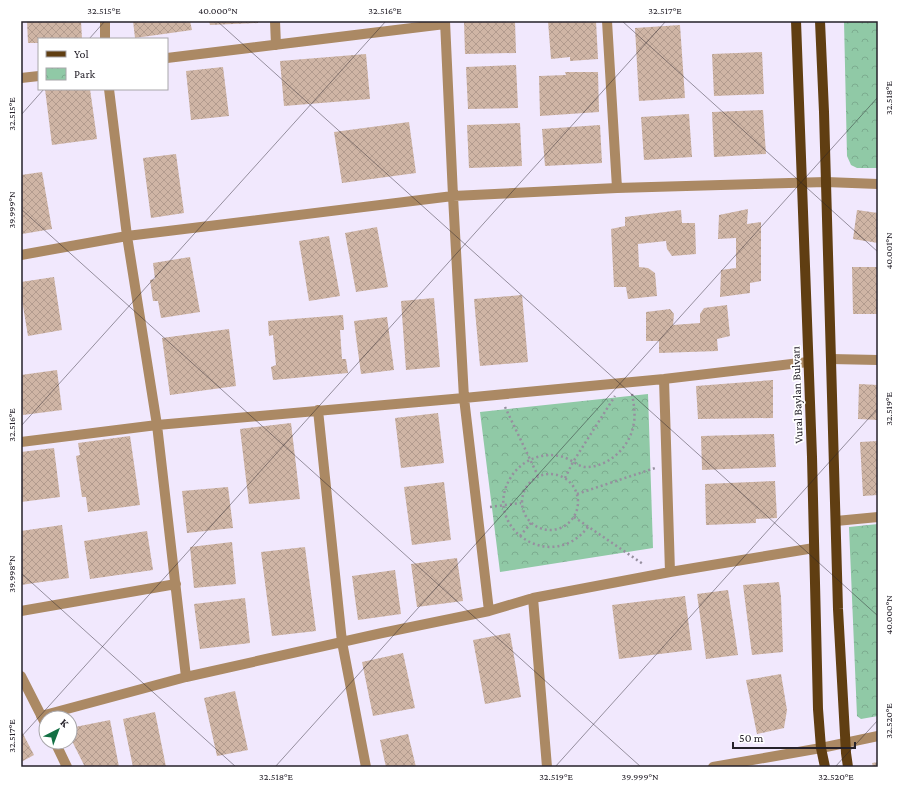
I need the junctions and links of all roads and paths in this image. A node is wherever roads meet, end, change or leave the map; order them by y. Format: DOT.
graph roads {
  1 [pos="104,21"];
  2 [pos="275,21"];
  3 [pos="607,21"];
  4 [pos="796,21"];
  5 [pos="820,21"];
  6 [pos="445,23"];
  7 [pos="105,38"];
  8 [pos="276,45"];
  9 [pos="168,58"];
  10 [pos="38,76"];
  11 [pos="21,78"];
  12 [pos="109,90"];
  13 [pos="826,182"];
  14 [pos="802,183"];
  15 [pos="878,184"];
  16 [pos="617,188"];
  17 [pos="453,196"];
  18 [pos="127,236"];
  19 [pos="21,255"];
  20 [pos="831,359"];
  21 [pos="878,360"];
  22 [pos="808,362"];
  23 [pos="664,379"];
  24 [pos="626,382"];
  25 [pos="498,395"];
  26 [pos="464,398"];
  27 [pos="318,410"];
  28 [pos="157,425"];
  29 [pos="21,442"];
  30 [pos="530,460"];
  31 [pos="573,462"];
  32 [pos="667,464"];
  33 [pos="538,476"];
  34 [pos="564,478"];
  35 [pos="577,494"];
  36 [pos="521,503"];
  37 [pos="504,505"];
  38 [pos="478,508"];
  39 [pos="574,517"];
  40 [pos="878,517"];
  41 [pos="836,521"];
  42 [pos="531,523"];
  43 [pos="588,527"];
  44 [pos="520,536"];
  45 [pos="814,548"];
  46 [pos="670,572"];
  47 [pos="658,575"];
  48 [pos="176,584"];
  49 [pos="534,598"];
  50 [pos="21,611"];
  51 [pos="489,611"];
  52 [pos="342,642"];
  53 [pos="21,676"];
  54 [pos="186,677"];
  55 [pos="38,710"];
  56 [pos="63,710"];
  57 [pos="878,736"];
  58 [pos="845,743"];
  59 [pos="821,748"];
  60 [pos="58,750"];
  61 [pos="67,767"];
  62 [pos="366,767"];
  63 [pos="547,767"];
  64 [pos="713,767"];
  65 [pos="825,767"];
  66 [pos="848,767"];
  1 -- 7 [label="street"];
  2 -- 8 [label="street"];
  3 -- 16 [label="street"];
  4 -- 14 [label="main road, Vural Baylan Bulvarı"];
  5 -- 13 [label="main road"];
  6 -- 8 [label="street"];
  6 -- 17 [label="street"];
  8 -- 9 [label="street"];
  10 -- 11 [label="street"];
  12 -- 18 [label="street"];
  13 -- 14 [label="street"];
  13 -- 15 [label="street"];
  13 -- 20 [label="main road"];
  14 -- 16 [label="street"];
  14 -- 22 [label="main road, Vural Baylan Bulvarı"];
  16 -- 17 [label="street"];
  17 -- 18 [label="street"];
  17 -- 26 [label="street"];
  18 -- 19 [label="street"];
  18 -- 28 [label="street"];
  20 -- 21 [label="street"];
  20 -- 41 [label="main road"];
  22 -- 23 [label="street"];
  22 -- 45 [label="main road, Vural Baylan Bulvarı"];
  23 -- 24 [label="street"];
  23 -- 32 [label="street"];
  24 -- 25 [label="street"];
  24 -- 31 [label="path"];
  24 -- 31 [label="path"];
  25 -- 26 [label="street"];
  25 -- 30 [label="path"];
  26 -- 27 [label="street"];
  26 -- 38 [label="street"];
  27 -- 28 [label="street"];
  27 -- 52 [label="street"];
  28 -- 29 [label="street"];
  28 -- 48 [label="street"];
  30 -- 31 [label="path"];
  30 -- 33 [label="path"];
  30 -- 37 [label="path"];
  31 -- 34 [label="path"];
  32 -- 35 [label="path"];
  32 -- 46 [label="street"];
  33 -- 34 [label="path"];
  33 -- 36 [label="path"];
  34 -- 35 [label="path"];
  35 -- 39 [label="path"];
  36 -- 37 [label="path"];
  36 -- 42 [label="path"];
  37 -- 38 [label="path"];
  37 -- 44 [label="path"];
  38 -- 51 [label="street"];
  39 -- 42 [label="path"];
  39 -- 43 [label="path"];
  40 -- 41 [label="street"];
  41 -- 58 [label="main road"];
  42 -- 44 [label="path"];
  43 -- 44 [label="path"];
  43 -- 47 [label="path"];
  45 -- 46 [label="street"];
  45 -- 59 [label="main road, Vural Baylan Bulvarı"];
  46 -- 47 [label="street"];
  47 -- 49 [label="street"];
  48 -- 50 [label="street"];
  48 -- 54 [label="street"];
  49 -- 51 [label="street"];
  49 -- 63 [label="street"];
  51 -- 52 [label="street"];
  52 -- 54 [label="street"];
  52 -- 62 [label="street"];
  53 -- 55 [label="street"];
  54 -- 56 [label="street"];
  57 -- 58 [label="street"];
  58 -- 59 [label="street"];
  58 -- 66 [label="main road"];
  59 -- 64 [label="street"];
  59 -- 65 [label="main road, Vural Baylan Bulvarı"];
  60 -- 61 [label="street"];
}
